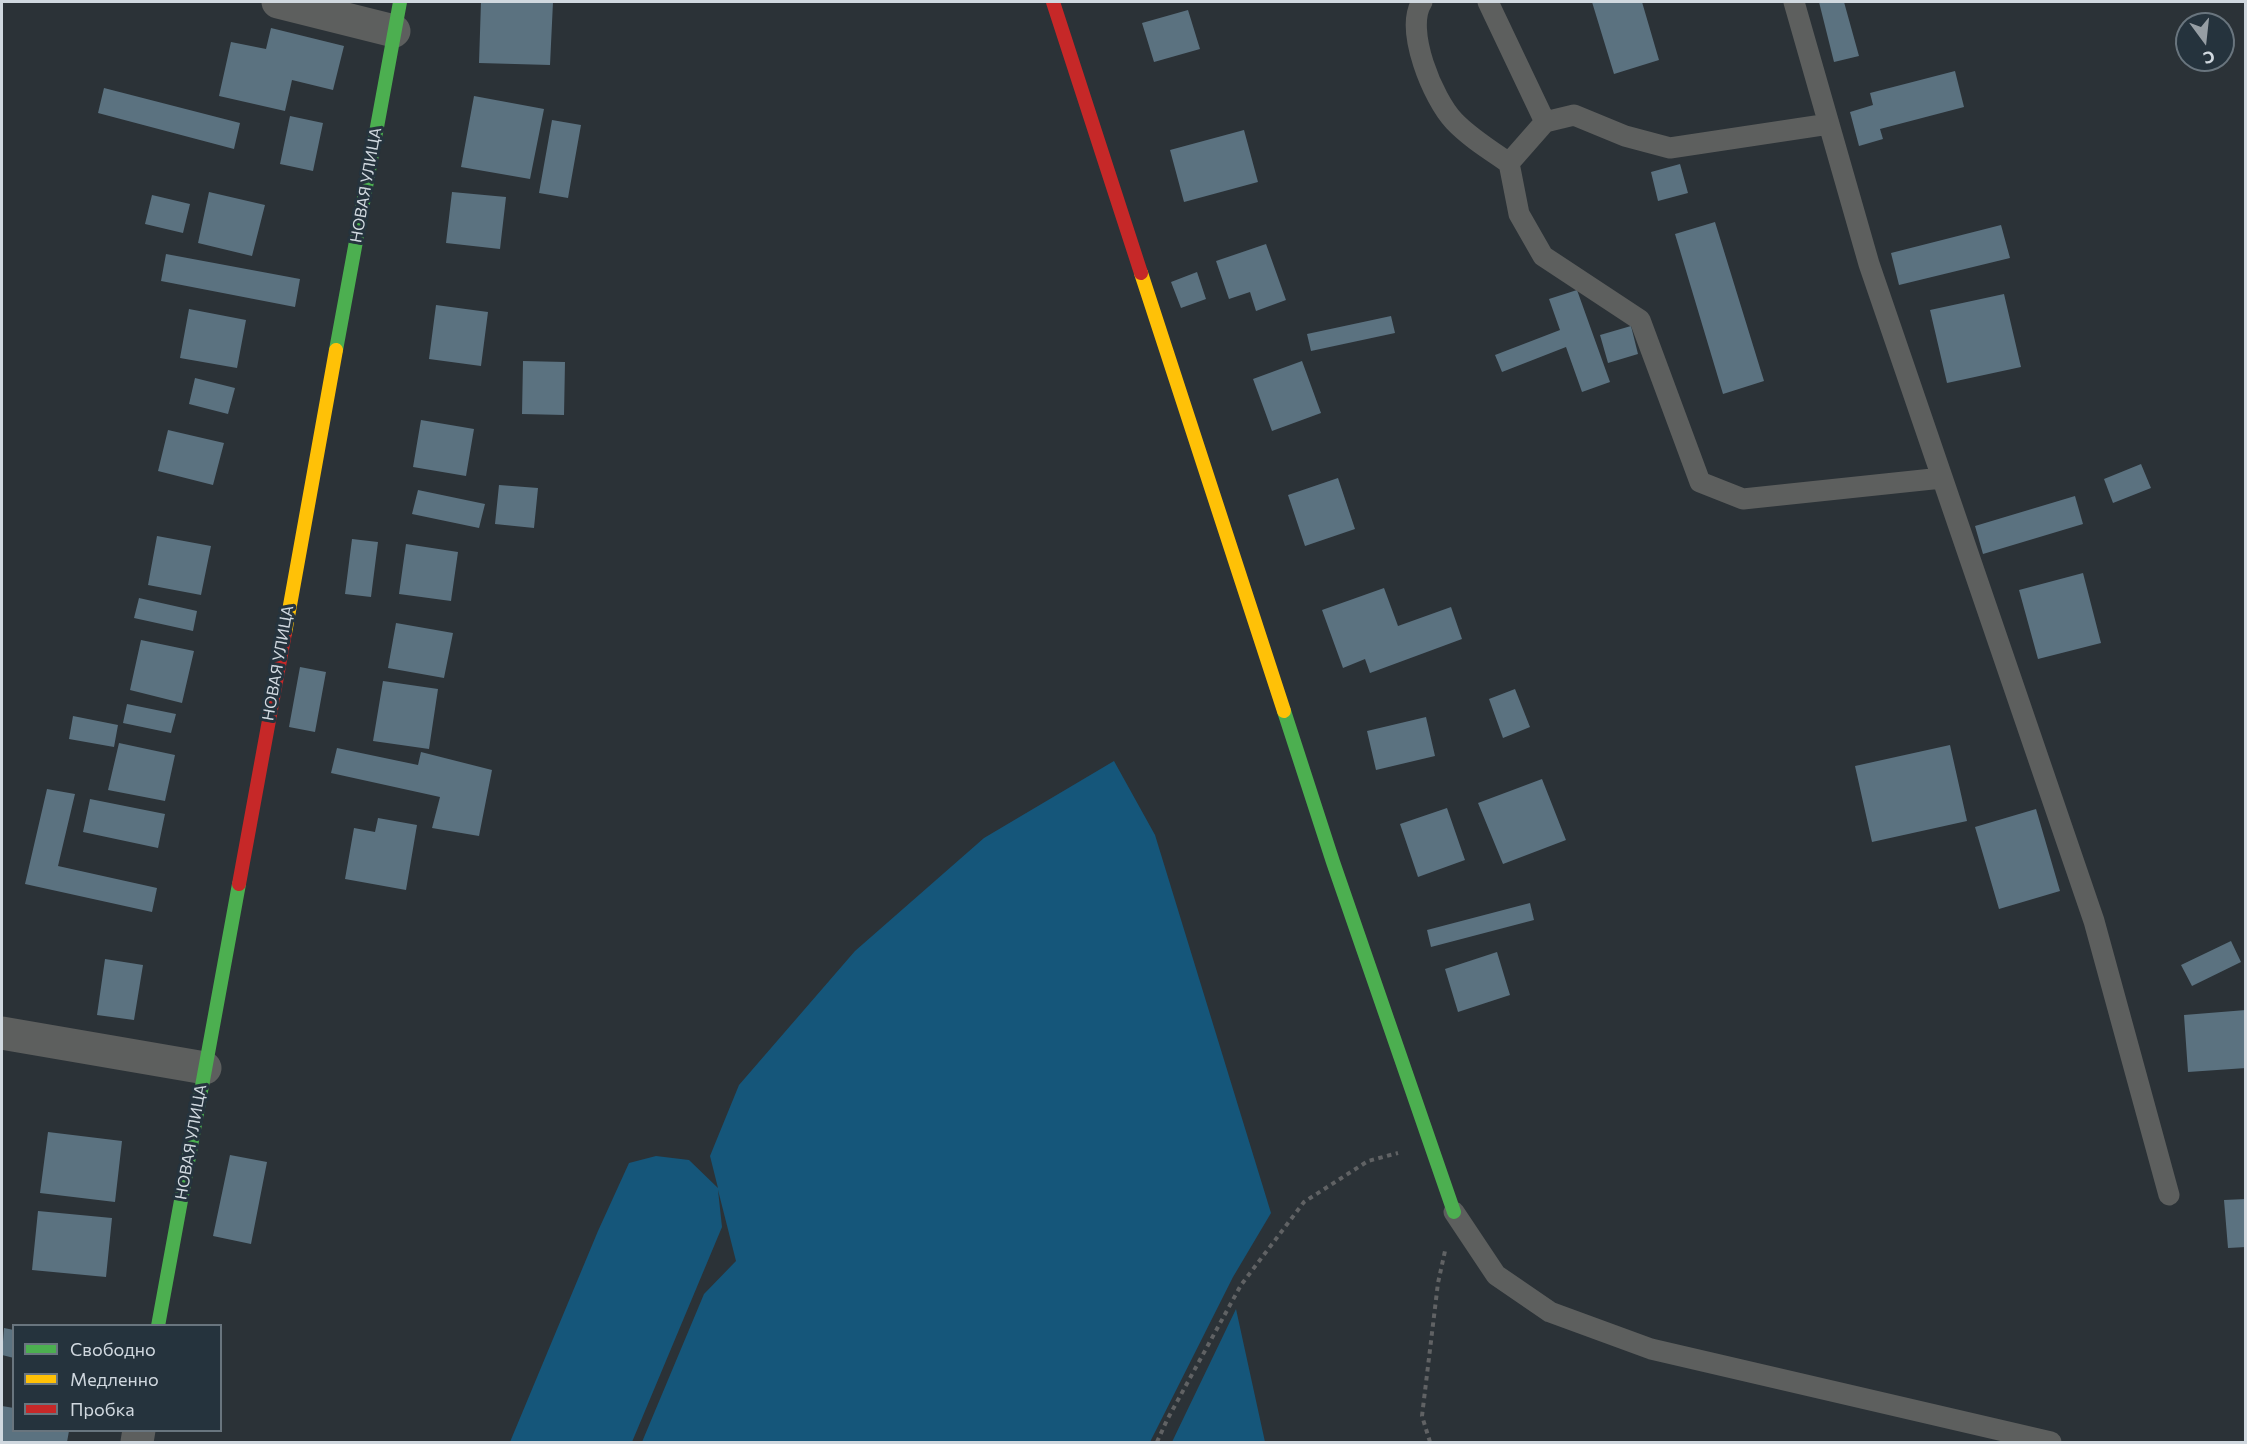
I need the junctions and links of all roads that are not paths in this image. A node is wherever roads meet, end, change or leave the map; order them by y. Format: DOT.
graph roads {
  1 [pos="278,2"];
  2 [pos="1053,2"];
  3 [pos="1422,2"];
  4 [pos="1488,2"];
  5 [pos="1794,2"];
  6 [pos="397,16"];
  7 [pos="1545,122"];
  8 [pos="1829,124"];
  9 [pos="1509,163"];
  10 [pos="1942,478"];
  11 [pos="2,1033"];
  12 [pos="205,1068"];
  13 [pos="2169,1195"];
  14 [pos="1454,1212"];
  15 [pos="158,1324"];
  16 [pos="2051,1443"];
  1 -- 6 [label="street"];
  2 -- 14 [label="street"];
  3 -- 9 [label="lane"];
  4 -- 7 [label="lane"];
  5 -- 8 [label="lane"];
  6 -- 12 [label="street, НОВАЯ УЛИЦА"];
  7 -- 8 [label="lane"];
  7 -- 9 [label="lane"];
  8 -- 10 [label="lane"];
  9 -- 10 [label="lane"];
  10 -- 13 [label="lane"];
  11 -- 12 [label="street"];
  12 -- 15 [label="street, НОВАЯ УЛИЦА"];
  14 -- 16 [label="lane"];
}
